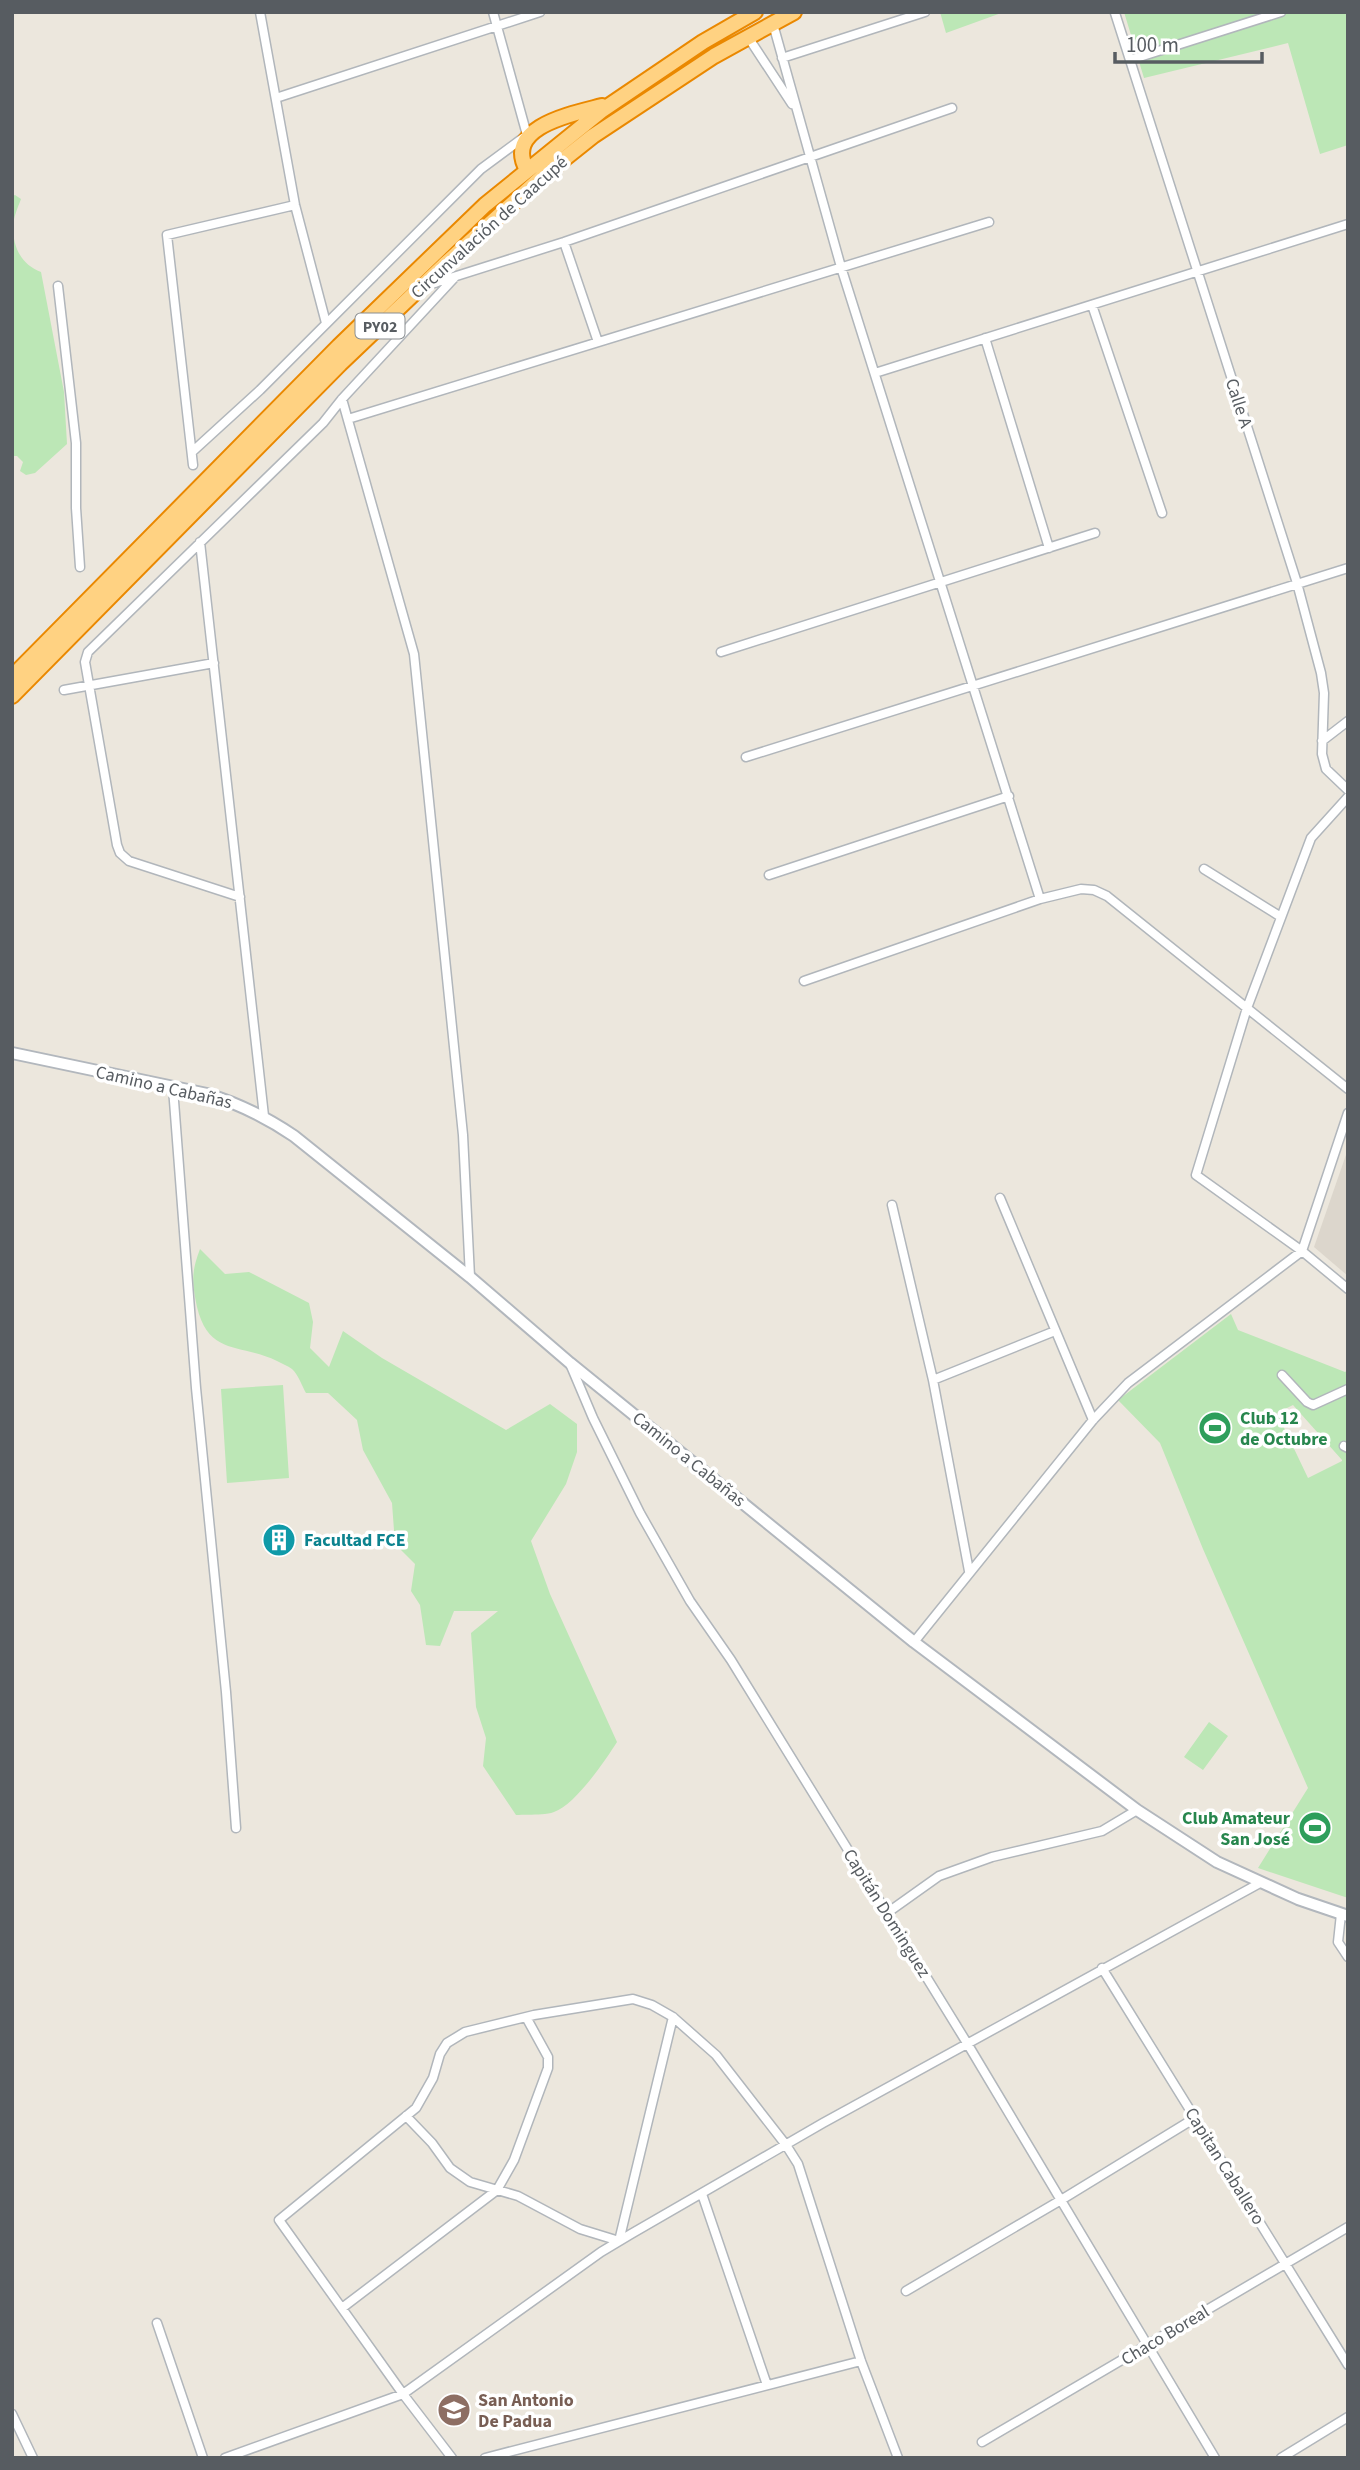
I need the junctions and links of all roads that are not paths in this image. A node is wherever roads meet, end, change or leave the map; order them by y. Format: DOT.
graph roads {
  1 [pos="260,12"];
  2 [pos="493,12"];
  3 [pos="540,12"];
  4 [pos="755,12"];
  5 [pos="794,12"];
  6 [pos="925,12"];
  7 [pos="1281,12"];
  8 [pos="1115,13"];
  9 [pos="773,24"];
  10 [pos="498,27"];
  11 [pos="748,37"];
  12 [pos="782,58"];
  13 [pos="1130,61"];
  14 [pos="276,98"];
  15 [pos="613,103"];
  16 [pos="952,107"];
  17 [pos="796,109"];
  18 [pos="527,135"];
  19 [pos="809,157"];
  20 [pos="527,170"];
  21 [pos="295,205"];
  22 [pos="989,222"];
  23 [pos="1348,224"];
  24 [pos="564,242"];
  25 [pos="841,267"];
  26 [pos="1196,272"];
  27 [pos="455,277"];
  28 [pos="58,286"];
  29 [pos="421,288"];
  30 [pos="1091,305"];
  31 [pos="327,323"];
  32 [pos="985,338"];
  33 [pos="598,342"];
  34 [pos="875,373"];
  35 [pos="342,399"];
  36 [pos="348,419"];
  37 [pos="192,452"];
  38 [pos="192,465"];
  39 [pos="1162,513"];
  40 [pos="1095,533"];
  41 [pos="200,542"];
  42 [pos="1049,548"];
  43 [pos="80,567"];
  44 [pos="1348,568"];
  45 [pos="942,582"];
  46 [pos="1297,583"];
  47 [pos="721,652"];
  48 [pos="214,663"];
  49 [pos="12,677"];
  50 [pos="974,684"];
  51 [pos="90,685"];
  52 [pos="64,690"];
  53 [pos="12,696"];
  54 [pos="1348,721"];
  55 [pos="1322,741"];
  56 [pos="746,757"];
  57 [pos="1348,790"];
  58 [pos="1009,796"];
  59 [pos="1348,797"];
  60 [pos="1204,869"];
  61 [pos="769,875"];
  62 [pos="240,897"];
  63 [pos="1040,899"];
  64 [pos="1281,916"];
  65 [pos="804,981"];
  66 [pos="1247,1008"];
  67 [pos="12,1053"];
  68 [pos="173,1088"];
  69 [pos="1348,1088"];
  70 [pos="1348,1113"];
  71 [pos="264,1116"];
  72 [pos="1000,1198"];
  73 [pos="892,1205"];
  74 [pos="1302,1251"];
  75 [pos="470,1277"];
  76 [pos="1348,1289"];
  77 [pos="1055,1331"];
  78 [pos="570,1363"];
  79 [pos="1282,1375"];
  80 [pos="933,1380"];
  81 [pos="1348,1389"];
  82 [pos="1093,1420"];
  83 [pos="969,1571"];
  84 [pos="914,1642"];
  85 [pos="1137,1810"];
  86 [pos="236,1828"];
  87 [pos="1260,1883"];
  88 [pos="887,1913"];
  89 [pos="1344,1915"];
  90 [pos="1348,1957"];
  91 [pos="1102,1968"];
  92 [pos="526,2017"];
  93 [pos="673,2017"];
  94 [pos="967,2043"];
  95 [pos="406,2116"];
  96 [pos="1195,2118"];
  97 [pos="786,2145"];
  98 [pos="497,2190"];
  99 [pos="702,2194"];
  100 [pos="1061,2200"];
  101 [pos="1348,2227"];
  102 [pos="619,2241"];
  103 [pos="1285,2264"];
  104 [pos="906,2291"];
  105 [pos="342,2308"];
  106 [pos="157,2323"];
  107 [pos="1148,2345"];
  108 [pos="860,2361"];
  109 [pos="1348,2365"];
  110 [pos="767,2385"];
  111 [pos="403,2394"];
  112 [pos="12,2414"];
  113 [pos="1348,2417"];
  114 [pos="982,2442"];
  115 [pos="33,2458"];
  116 [pos="203,2458"];
  117 [pos="225,2458"];
  118 [pos="452,2458"];
  119 [pos="485,2458"];
  120 [pos="898,2458"];
  121 [pos="1215,2458"];
  122 [pos="1281,2458"];
  1 -- 14 [label="street"];
  2 -- 10 [label="street"];
  3 -- 10 [label="street"];
  4 -- 15 [label="highway, Circunvalación de Caacupé / PY02"];
  5 -- 9 [label="highway, Circunvalación de Caacupé / PY02"];
  6 -- 12 [label="street"];
  7 -- 13 [label="street"];
  8 -- 13 [label="street, Calle A"];
  9 -- 11 [label="highway, Circunvalación de Caacupé / PY02"];
  9 -- 12 [label="street"];
  10 -- 14 [label="street"];
  10 -- 18 [label="street"];
  11 -- 17 [label="street"];
  11 -- 29 [label="highway, Circunvalación de Caacupé / PY02"];
  12 -- 17 [label="street"];
  13 -- 26 [label="street, Calle A"];
  14 -- 21 [label="street"];
  15 -- 18 [label="highway"];
  15 -- 20 [label="highway, Circunvalación de Caacupé / PY02"];
  16 -- 19 [label="street"];
  17 -- 19 [label="street"];
  18 -- 20 [label="highway"];
  18 -- 31 [label="street"];
  19 -- 24 [label="street"];
  19 -- 25 [label="street"];
  20 -- 49 [label="highway, Circunvalación de Caacupé / PY02"];
  21 -- 31 [label="street"];
  21 -- 37 [label="street"];
  22 -- 25 [label="street"];
  23 -- 26 [label="street"];
  24 -- 27 [label="street"];
  24 -- 33 [label="street"];
  25 -- 33 [label="street"];
  25 -- 34 [label="street"];
  26 -- 30 [label="street"];
  26 -- 46 [label="street, Calle A"];
  27 -- 29 [label="street"];
  27 -- 35 [label="street"];
  28 -- 43 [label="street"];
  29 -- 53 [label="highway, Circunvalación de Caacupé / PY02"];
  30 -- 32 [label="street"];
  30 -- 39 [label="street"];
  31 -- 37 [label="street"];
  32 -- 34 [label="street"];
  32 -- 42 [label="street"];
  33 -- 36 [label="street"];
  34 -- 45 [label="street"];
  35 -- 36 [label="street"];
  35 -- 41 [label="street"];
  36 -- 75 [label="street"];
  37 -- 38 [label="street"];
  40 -- 42 [label="street"];
  41 -- 48 [label="street"];
  41 -- 51 [label="street"];
  42 -- 45 [label="street"];
  44 -- 46 [label="street"];
  45 -- 47 [label="street"];
  45 -- 50 [label="street"];
  46 -- 50 [label="street"];
  46 -- 55 [label="street, Calle A"];
  48 -- 51 [label="street"];
  48 -- 62 [label="street"];
  50 -- 56 [label="street"];
  50 -- 58 [label="street"];
  51 -- 52 [label="street"];
  51 -- 62 [label="street"];
  54 -- 55 [label="street"];
  55 -- 57 [label="street, Calle A"];
  58 -- 61 [label="street"];
  58 -- 63 [label="street"];
  59 -- 64 [label="street"];
  60 -- 64 [label="street"];
  62 -- 71 [label="street"];
  63 -- 65 [label="street"];
  63 -- 66 [label="street"];
  64 -- 66 [label="street"];
  66 -- 69 [label="street"];
  66 -- 74 [label="street"];
  67 -- 68 [label="street, Camino a Cabañas"];
  68 -- 71 [label="street, Camino a Cabañas"];
  68 -- 86 [label="street"];
  70 -- 74 [label="street"];
  71 -- 75 [label="street, Camino a Cabañas"];
  72 -- 77 [label="street"];
  73 -- 80 [label="street"];
  74 -- 76 [label="street"];
  74 -- 82 [label="street"];
  75 -- 78 [label="street, Camino a Cabañas"];
  77 -- 80 [label="street"];
  77 -- 82 [label="street"];
  78 -- 84 [label="street, Camino a Cabañas"];
  78 -- 88 [label="street, Capitán Dominguez"];
  79 -- 81 [label="street"];
  80 -- 83 [label="street"];
  82 -- 83 [label="street"];
  83 -- 84 [label="street"];
  84 -- 85 [label="street, Camino a Cabañas"];
  85 -- 87 [label="street, Camino a Cabañas"];
  85 -- 88 [label="street"];
  87 -- 89 [label="street, Camino a Cabañas"];
  87 -- 91 [label="street"];
  88 -- 94 [label="street, Capitán Dominguez"];
  89 -- 90 [label="street"];
  91 -- 94 [label="street"];
  91 -- 96 [label="street, Capitan Caballero"];
  92 -- 93 [label="street"];
  92 -- 95 [label="street"];
  92 -- 98 [label="street"];
  93 -- 97 [label="street"];
  93 -- 102 [label="street"];
  94 -- 97 [label="street"];
  94 -- 100 [label="street, Capitán Dominguez"];
  95 -- 98 [label="street"];
  95 -- 105 [label="street"];
  96 -- 100 [label="street"];
  96 -- 103 [label="street, Capitan Caballero"];
  97 -- 99 [label="street"];
  97 -- 108 [label="street"];
  98 -- 102 [label="street"];
  98 -- 105 [label="street"];
  99 -- 102 [label="street"];
  99 -- 110 [label="street"];
  100 -- 104 [label="street"];
  100 -- 107 [label="street, Capitán Dominguez"];
  101 -- 103 [label="street, Chaco Boreal"];
  102 -- 111 [label="street"];
  103 -- 107 [label="street, Chaco Boreal"];
  103 -- 109 [label="street, Capitan Caballero"];
  105 -- 111 [label="street"];
  106 -- 116 [label="street"];
  107 -- 114 [label="street, Chaco Boreal"];
  107 -- 121 [label="street, Capitán Dominguez"];
  108 -- 110 [label="street"];
  108 -- 120 [label="street"];
  110 -- 119 [label="street"];
  111 -- 117 [label="street"];
  111 -- 118 [label="street"];
  112 -- 115 [label="street"];
  113 -- 122 [label="street"];
}
